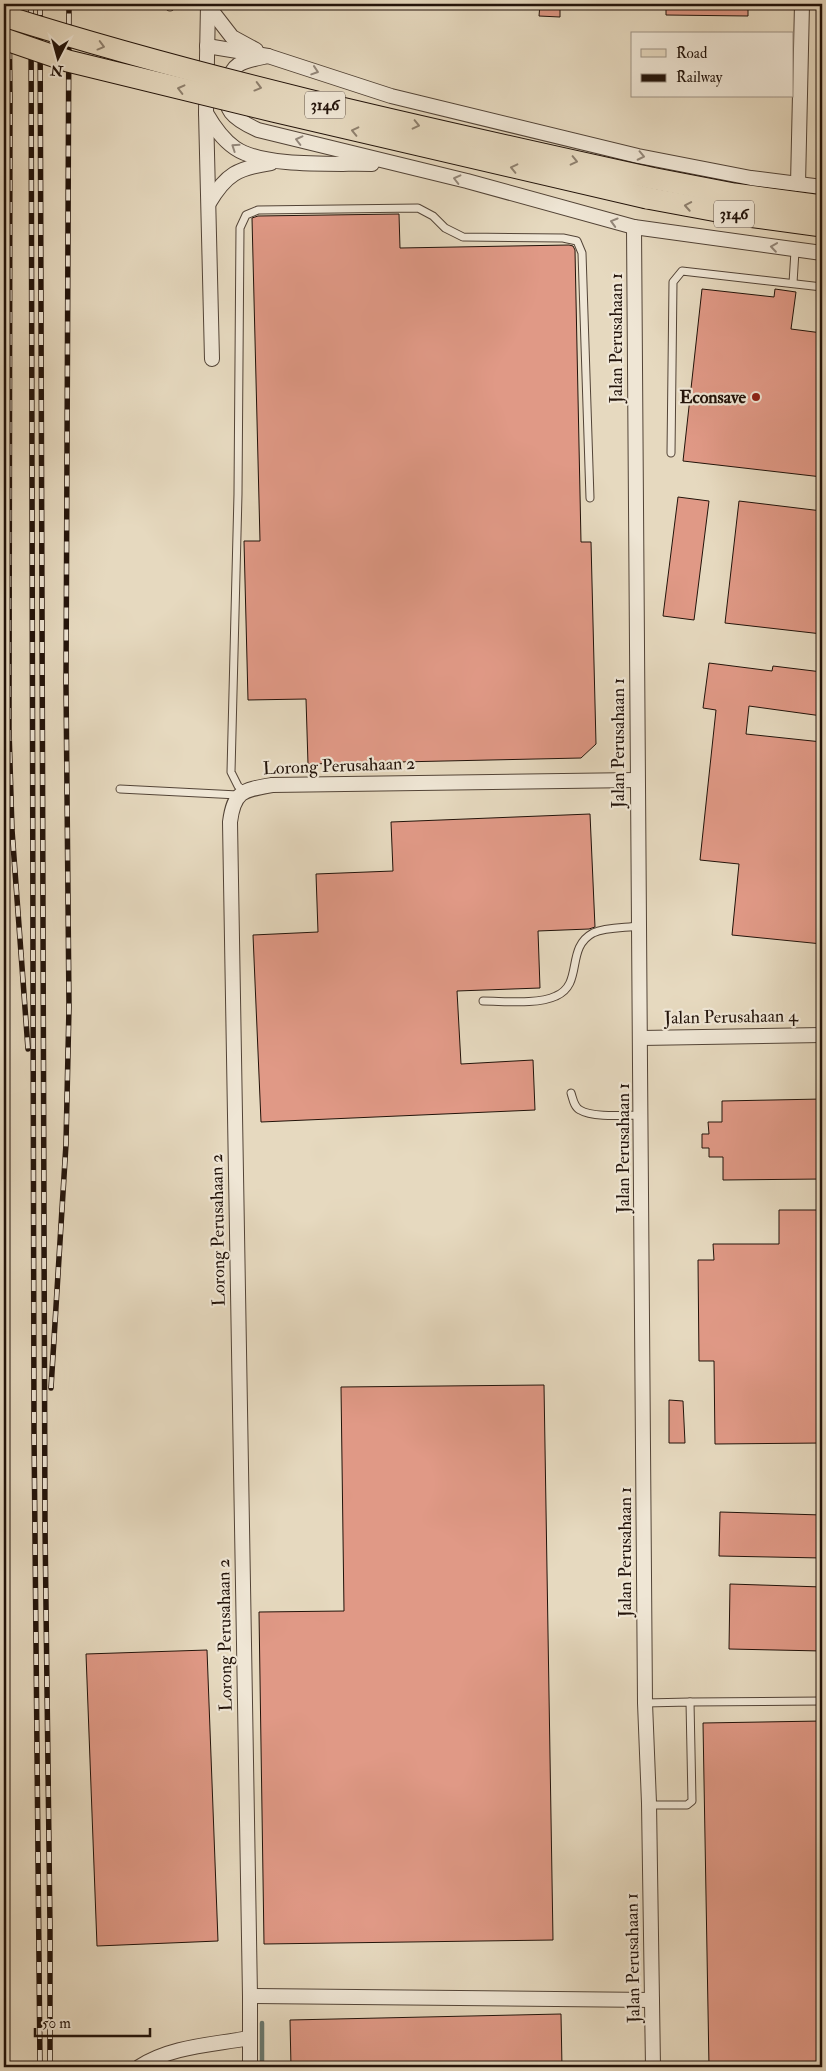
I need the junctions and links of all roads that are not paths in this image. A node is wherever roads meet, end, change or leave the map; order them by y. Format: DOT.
graph roads {
  1 [pos="802,4"];
  2 [pos="208,5"];
  3 [pos="4,16"];
  4 [pos="4,39"];
  5 [pos="207,46"];
  6 [pos="268,56"];
  7 [pos="206,112"];
  8 [pos="279,162"];
  9 [pos="403,165"];
  10 [pos="798,184"];
  11 [pos="822,187"];
  12 [pos="649,188"];
  13 [pos="209,203"];
  14 [pos="822,206"];
  15 [pos="822,226"];
  16 [pos="634,227"];
  17 [pos="795,250"];
  18 [pos="822,253"];
  19 [pos="793,283"];
  20 [pos="822,287"];
  21 [pos="212,359"];
  22 [pos="670,454"];
  23 [pos="590,498"];
  24 [pos="636,780"];
  25 [pos="120,789"];
  26 [pos="241,793"];
  27 [pos="639,926"];
  28 [pos="483,1001"];
  29 [pos="822,1035"];
  30 [pos="641,1038"];
  31 [pos="571,1093"];
  32 [pos="641,1115"];
  33 [pos="822,1701"];
  34 [pos="690,1702"];
  35 [pos="645,1704"];
  36 [pos="649,1805"];
  37 [pos="250,1996"];
  38 [pos="652,2000"];
  39 [pos="250,2038"];
  40 [pos="139,2067"];
  41 [pos="250,2067"];
  42 [pos="653,2067"];
  1 -- 10 [label="street"];
  2 -- 5 [label="street"];
  2 -- 6 [label="street"];
  3 -- 12 [label="main road, 3146, one-way, bridge"];
  12 -- 4 [label="main road, 3146, one-way, bridge"];
  5 -- 6 [label="street"];
  5 -- 7 [label="street"];
  9 -- 6 [label="street, one-way"];
  6 -- 10 [label="street, one-way"];
  8 -- 7 [label="street, one-way"];
  7 -- 13 [label="street"];
  8 -- 9 [label="street"];
  8 -- 13 [label="street"];
  16 -- 9 [label="street, one-way"];
  10 -- 11 [label="street"];
  12 -- 14 [label="main road, 3146"];
  15 -- 12 [label="main road, 3146, one-way"];
  13 -- 21 [label="street"];
  17 -- 16 [label="street, one-way"];
  16 -- 24 [label="street, Jalan Perusahaan 1"];
  17 -- 18 [label="street"];
  17 -- 19 [label="lane"];
  19 -- 20 [label="lane"];
  19 -- 22 [label="lane"];
  23 -- 26 [label="lane"];
  24 -- 26 [label="street, Lorong Perusahaan 2"];
  24 -- 27 [label="street, Jalan Perusahaan 1"];
  25 -- 26 [label="lane"];
  26 -- 37 [label="street, Lorong Perusahaan 2"];
  27 -- 28 [label="lane"];
  27 -- 30 [label="street, Jalan Perusahaan 1"];
  29 -- 30 [label="street, Jalan Perusahaan 4"];
  30 -- 32 [label="street, Jalan Perusahaan 1"];
  31 -- 32 [label="lane"];
  32 -- 35 [label="street, Jalan Perusahaan 1"];
  33 -- 34 [label="lane"];
  34 -- 35 [label="lane"];
  34 -- 36 [label="lane"];
  35 -- 36 [label="street, Jalan Perusahaan 1"];
  36 -- 38 [label="street, Jalan Perusahaan 1"];
  37 -- 38 [label="street"];
  37 -- 39 [label="street, Lorong Perusahaan 2"];
  38 -- 42 [label="street, Jalan Perusahaan 1"];
  39 -- 40 [label="street"];
  39 -- 41 [label="street, Lorong Perusahaan 2"];
}
